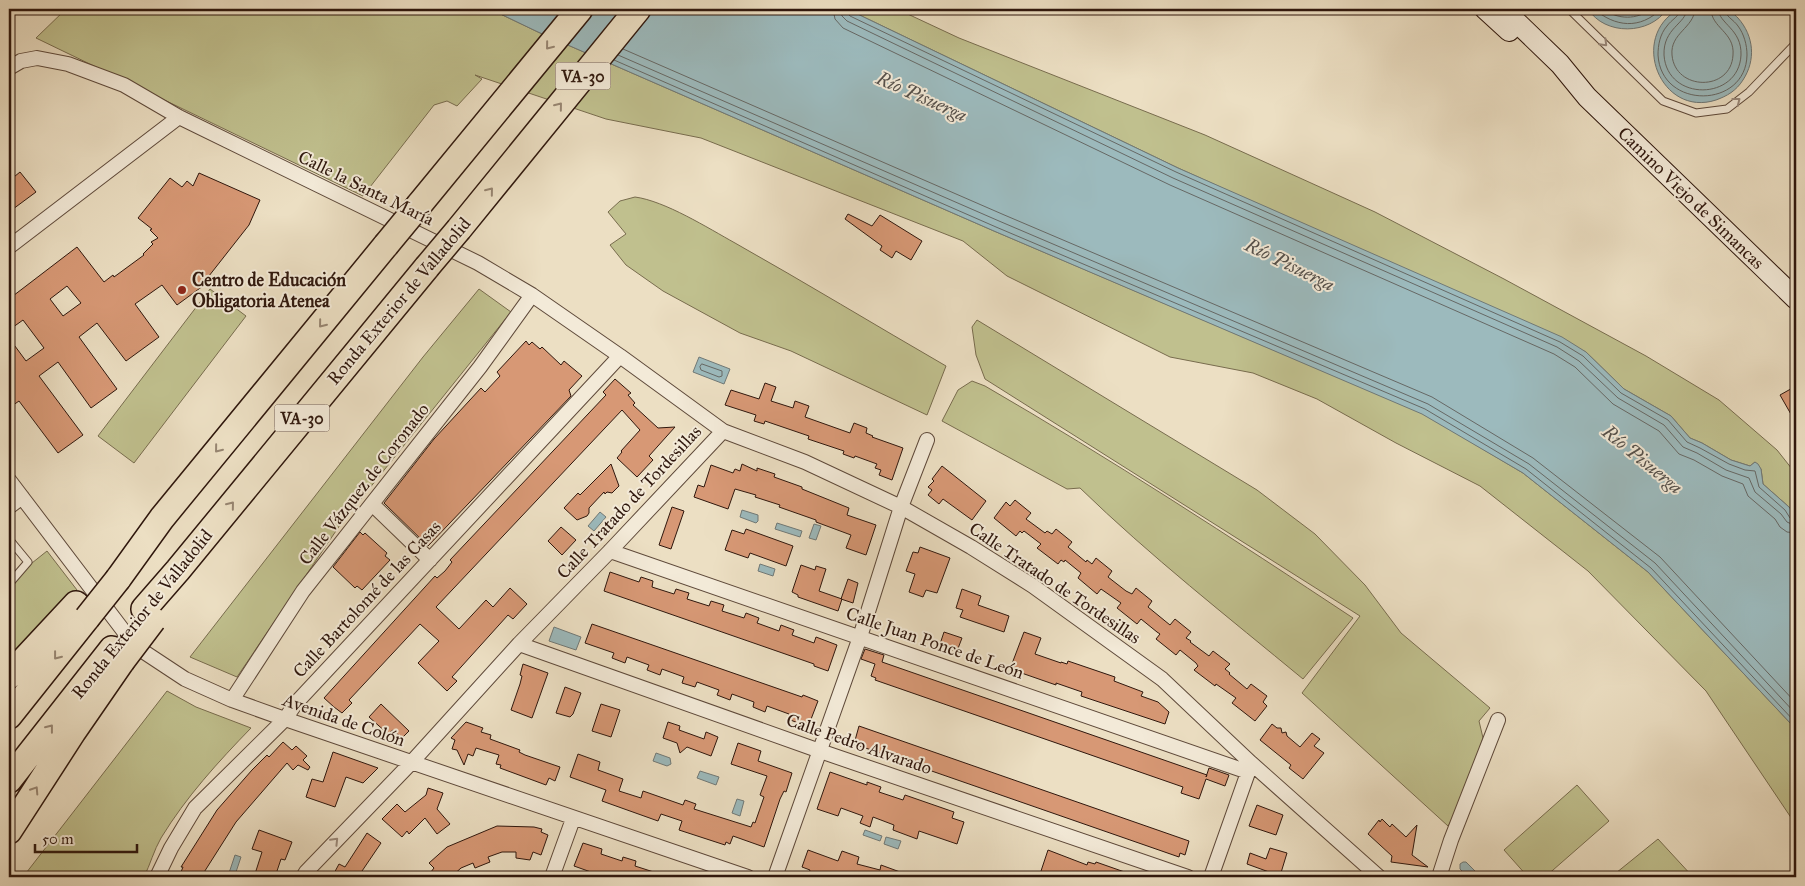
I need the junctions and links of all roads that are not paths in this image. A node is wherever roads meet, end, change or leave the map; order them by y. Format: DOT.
graph roads {
  1 [pos="580,9"];
  2 [pos="638,9"];
  3 [pos="1485,9"];
  4 [pos="1503,9"];
  5 [pos="1514,9"];
  6 [pos="1569,9"];
  7 [pos="1796,42"];
  8 [pos="1546,50"];
  9 [pos="13,62"];
  10 [pos="1587,96"];
  11 [pos="179,117"];
  12 [pos="9,247"];
  13 [pos="532,295"];
  14 [pos="1796,299"];
  15 [pos="620,356"];
  16 [pos="723,430"];
  17 [pos="927,440"];
  18 [pos="9,480"];
  19 [pos="22,497"];
  20 [pos="372,504"];
  21 [pos="9,507"];
  22 [pos="901,507"];
  23 [pos="9,539"];
  24 [pos="610,551"];
  25 [pos="430,560"];
  26 [pos="9,584"];
  27 [pos="81,611"];
  28 [pos="860,637"];
  29 [pos="519,644"];
  30 [pos="117,655"];
  31 [pos="9,676"];
  32 [pos="232,700"];
  33 [pos="9,716"];
  34 [pos="285,719"];
  35 [pos="1498,720"];
  36 [pos="820,751"];
  37 [pos="411,763"];
  38 [pos="1249,768"];
  39 [pos="9,780"];
  40 [pos="573,819"];
  41 [pos="9,831"];
  42 [pos="158,877"];
  43 [pos="303,877"];
  44 [pos="552,877"];
  45 [pos="748,877"];
  46 [pos="775,877"];
  47 [pos="1188,877"];
  48 [pos="1211,877"];
  49 [pos="1379,877"];
  50 [pos="1439,877"];
  1 -- 27 [label="highway, VA-30, one-way, bridge"];
  30 -- 2 [label="highway, Ronda Exterior de Valladolid / VA-30, one-way, bridge"];
  3 -- 10 [label="street, Camino Viejo de Simancas"];
  4 -- 8 [label="street, Camino Viejo de Simancas"];
  5 -- 8 [label="street"];
  6 -- 7 [label="lane, one-way"];
  8 -- 10 [label="street, Camino Viejo de Simancas"];
  9 -- 11 [label="street, Calle la Santa María"];
  10 -- 14 [label="street, Camino Viejo de Simancas"];
  11 -- 12 [label="street"];
  11 -- 13 [label="street, Calle la Santa María"];
  13 -- 15 [label="street, Calle la Santa María"];
  13 -- 20 [label="street, Calle Vázquez de Coronado"];
  15 -- 16 [label="street, Calle la Santa María"];
  15 -- 25 [label="street, Calle Bartolomé de las Casas"];
  16 -- 22 [label="street, Calle Tratado de Tordesillas"];
  16 -- 24 [label="street, Calle Tratado de Tordesillas"];
  17 -- 22 [label="street"];
  18 -- 19 [label="street, Avenida de Colón"];
  19 -- 21 [label="street"];
  19 -- 32 [label="street, Avenida de Colón"];
  20 -- 25 [label="street"];
  20 -- 32 [label="street, Calle Vázquez de Coronado"];
  22 -- 28 [label="street"];
  22 -- 38 [label="street, Calle Tratado de Tordesillas"];
  23 -- 26 [label="lane"];
  24 -- 28 [label="street, Calle Juan Ponce de León"];
  24 -- 29 [label="street, Calle Tratado de Tordesillas"];
  25 -- 34 [label="street, Calle Bartolomé de las Casas"];
  27 -- 31 [label="highway"];
  27 -- 33 [label="highway, VA-30, one-way"];
  28 -- 36 [label="street"];
  28 -- 38 [label="street, Calle Juan Ponce de León"];
  29 -- 36 [label="street, Calle Pedro Alvarado"];
  29 -- 37 [label="street, Calle Tratado de Tordesillas"];
  39 -- 30 [label="highway, Ronda Exterior de Valladolid / VA-30, one-way"];
  41 -- 30 [label="highway, one-way"];
  32 -- 34 [label="street, Avenida de Colón"];
  34 -- 37 [label="street, Avenida de Colón"];
  34 -- 42 [label="street, Calle Bartolomé de las Casas"];
  35 -- 50 [label="street"];
  36 -- 46 [label="street"];
  36 -- 47 [label="street, Calle Pedro Alvarado"];
  37 -- 40 [label="street, Avenida de Colón"];
  43 -- 37 [label="street, Calle Tratado de Tordesillas, one-way"];
  38 -- 48 [label="street"];
  38 -- 49 [label="street, Calle Tratado de Tordesillas"];
  40 -- 44 [label="street"];
  40 -- 45 [label="street, Avenida de Colón"];
}
